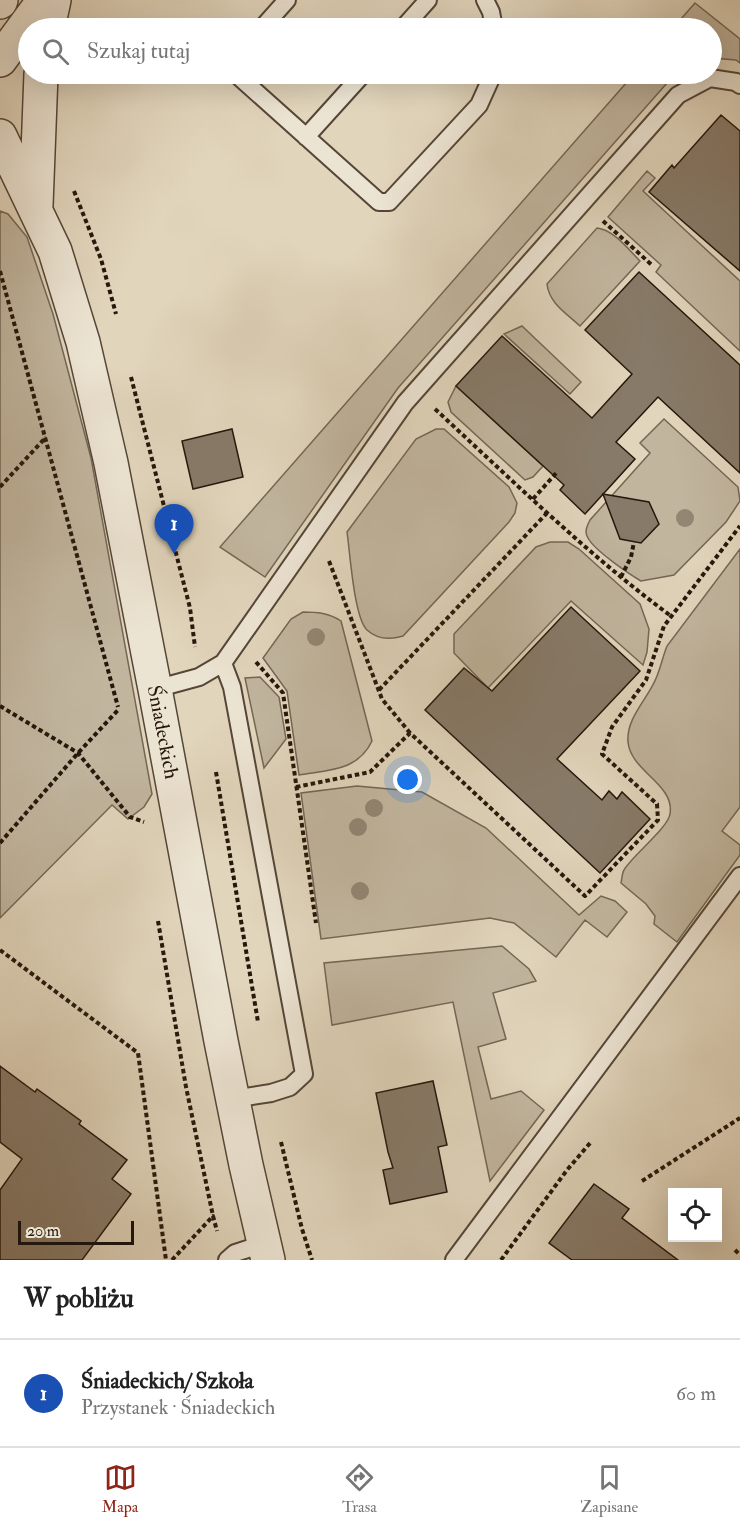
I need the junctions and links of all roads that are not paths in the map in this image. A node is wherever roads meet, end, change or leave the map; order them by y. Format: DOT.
graph roads {
  1 [pos="44,0"];
  2 [pos="54,0"];
  3 [pos="286,0"];
  4 [pos="428,0"];
  5 [pos="485,0"];
  6 [pos="31,18"];
  7 [pos="50,18"];
  8 [pos="271,18"];
  9 [pos="412,18"];
  10 [pos="492,18"];
  11 [pos="18,35"];
  12 [pos="0,60"];
  13 [pos="722,80"];
  14 [pos="41,84"];
  15 [pos="247,84"];
  16 [pos="354,84"];
  17 [pos="488,84"];
  18 [pos="699,84"];
  19 [pos="740,85"];
  20 [pos="0,136"];
  21 [pos="306,137"];
  22 [pos="0,185"];
  23 [pos="36,210"];
  24 [pos="223,663"];
  25 [pos="155,689"];
  26 [pos="740,876"];
  27 [pos="233,1099"];
  28 [pos="266,1252"];
  29 [pos="227,1260"];
  30 [pos="454,1260"];
  1 -- 6 [label="street"];
  2 -- 7 [label="street"];
  3 -- 8 [label="lane"];
  4 -- 9 [label="lane"];
  5 -- 10 [label="lane"];
  11 -- 12 [label="street"];
  13 -- 19 [label="lane"];
  14 -- 23 [label="street, Śniadeckich"];
  15 -- 21 [label="lane"];
  16 -- 21 [label="lane"];
  17 -- 21 [label="lane"];
  18 -- 24 [label="lane"];
  20 -- 23 [label="street, Śniadeckich"];
  22 -- 23 [label="street"];
  23 -- 25 [label="street, Śniadeckich"];
  24 -- 25 [label="lane"];
  24 -- 27 [label="lane"];
  25 -- 27 [label="street, Śniadeckich"];
  26 -- 30 [label="lane"];
  27 -- 28 [label="street, Śniadeckich"];
  28 -- 29 [label="lane"];
}
